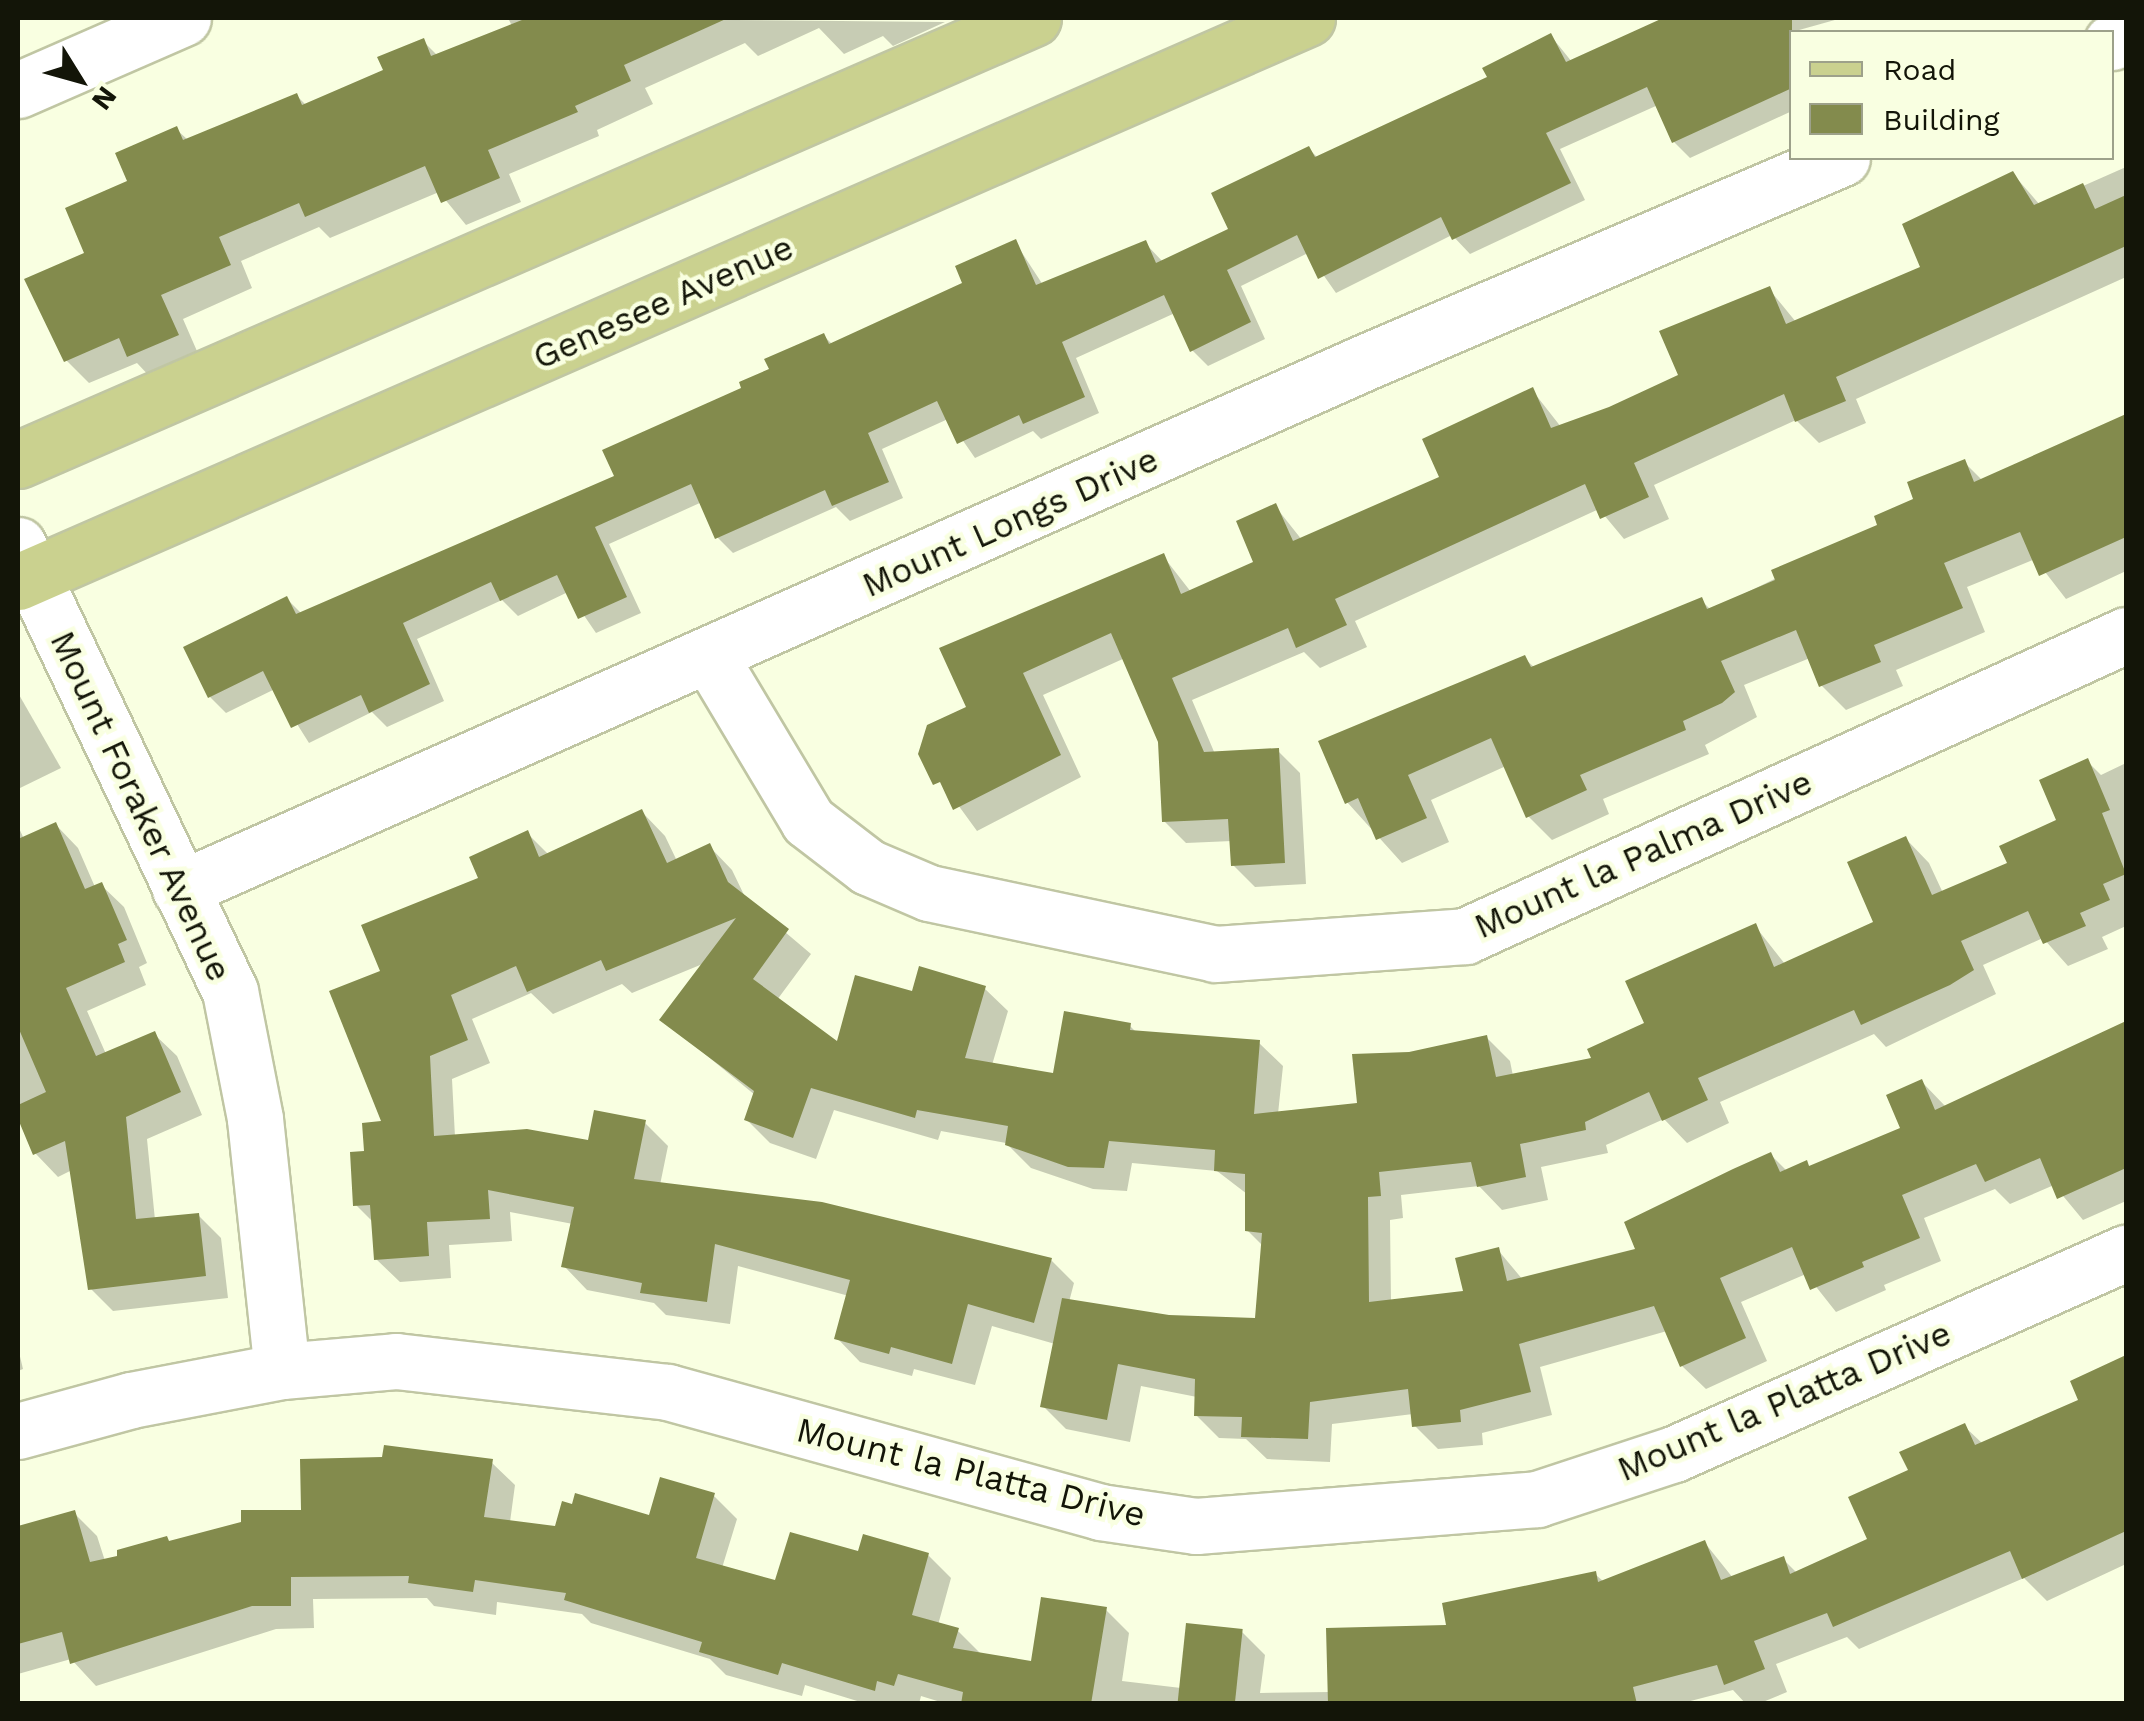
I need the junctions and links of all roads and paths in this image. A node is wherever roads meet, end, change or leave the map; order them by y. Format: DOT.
graph roads {
  1 [pos="183,18"];
  2 [pos="1033,18"];
  3 [pos="1307,18"];
  4 [pos="18,90"];
  5 [pos="1837,160"];
  6 [pos="18,460"];
  7 [pos="22,568"];
  8 [pos="2126,635"];
  9 [pos="710,657"];
  10 [pos="180,889"];
  11 [pos="2126,1253"];
  12 [pos="282,1372"];
  13 [pos="18,1431"];
  1 -- 4 [label="street"];
  2 -- 6 [label="main road"];
  3 -- 7 [label="main road, Genesee Avenue"];
  5 -- 9 [label="street, Mount Longs Drive"];
  7 -- 10 [label="street, Mount Foraker Avenue"];
  8 -- 9 [label="street, Mount la Palma Drive"];
  9 -- 10 [label="street, Mount Longs Drive"];
  10 -- 12 [label="street, Mount Foraker Avenue"];
  11 -- 12 [label="street, Mount la Platta Drive"];
  12 -- 13 [label="street, Mount la Platta Drive"];
}
